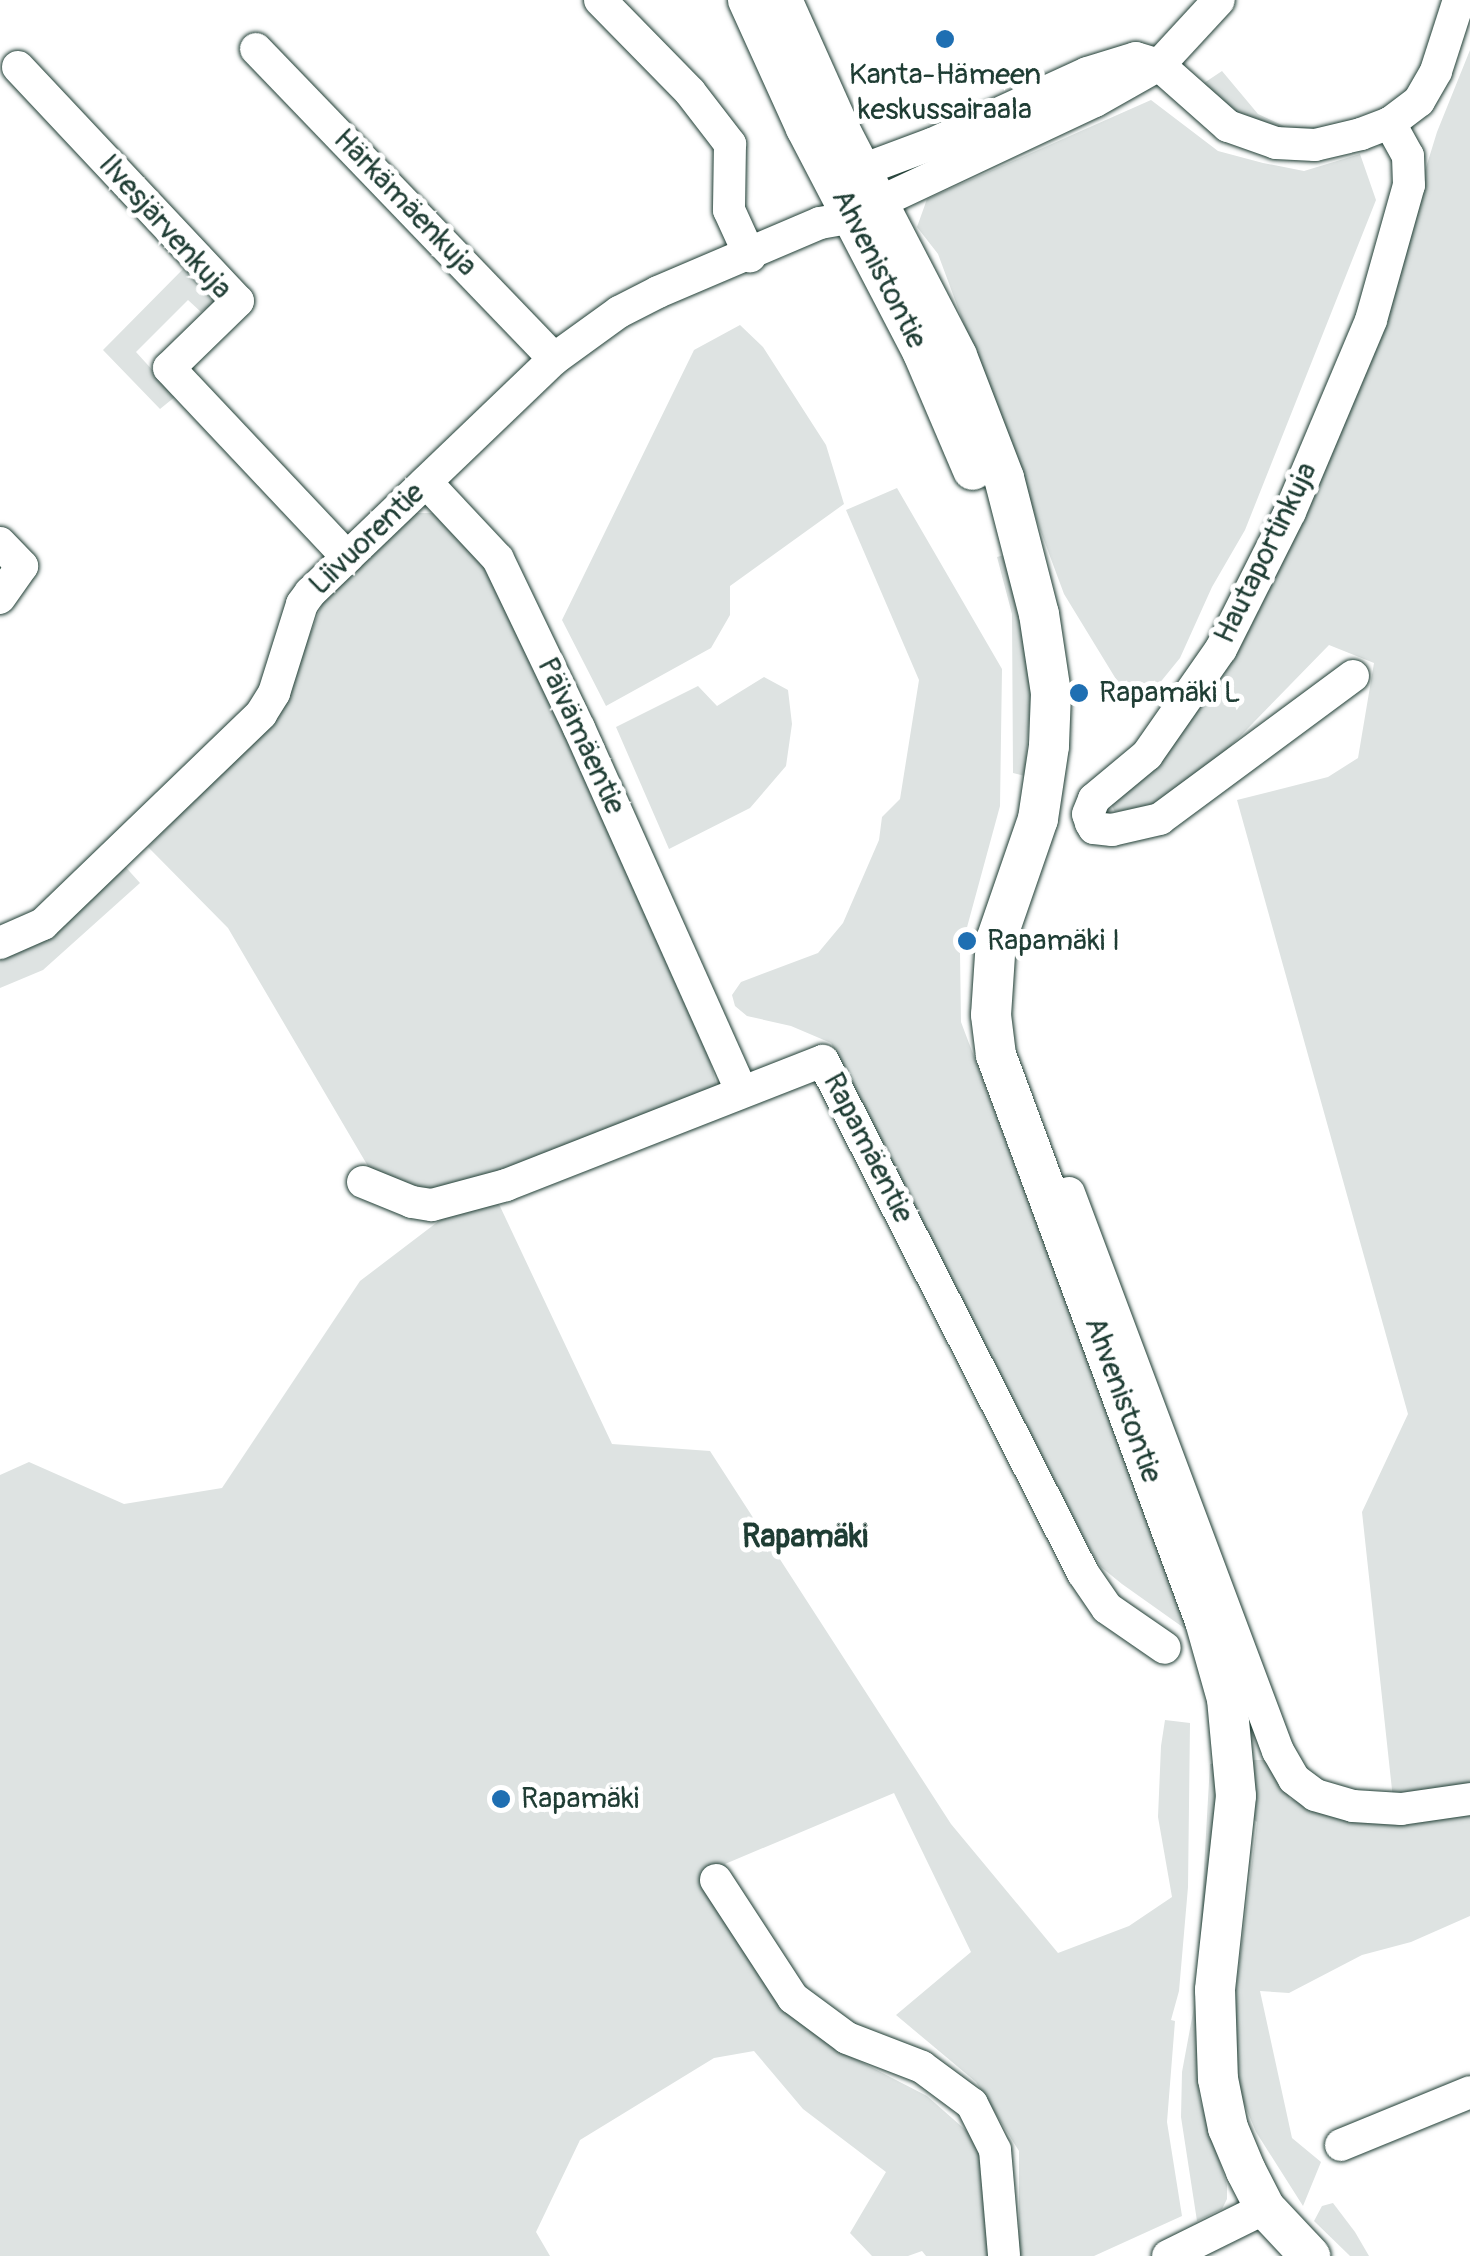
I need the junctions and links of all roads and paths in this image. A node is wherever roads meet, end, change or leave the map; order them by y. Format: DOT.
graph roads {
  1 [pos="600,0"];
  2 [pos="748,0"];
  3 [pos="782,0"];
  4 [pos="1219,0"];
  5 [pos="1459,0"];
  6 [pos="256,48"];
  7 [pos="1159,65"];
  8 [pos="18,68"];
  9 [pos="1390,122"];
  10 [pos="850,199"];
  11 [pos="750,256"];
  12 [pos="554,359"];
  13 [pos="426,482"];
  14 [pos="11,554"];
  15 [pos="348,557"];
  16 [pos="0,598"];
  17 [pos="1353,676"];
  18 [pos="0,944"];
  19 [pos="740,1090"];
  20 [pos="362,1182"];
  21 [pos="1069,1193"];
  22 [pos="1164,1648"];
  23 [pos="1470,1799"];
  24 [pos="716,1880"];
  25 [pos="1470,2092"];
  26 [pos="1342,2145"];
  27 [pos="1265,2208"];
  28 [pos="1004,2256"];
  29 [pos="1168,2256"];
  30 [pos="1310,2256"];
  1 -- 11 [label="street"];
  2 -- 10 [label="main road, Ahvenistontie"];
  3 -- 10 [label="main road, Ahvenistontie"];
  4 -- 7 [label="street"];
  5 -- 9 [label="street"];
  6 -- 12 [label="street, Härkämäenkuja"];
  7 -- 9 [label="street"];
  7 -- 10 [label="street, Liivuorentie"];
  8 -- 15 [label="street, Ilvesjärvenkuja"];
  9 -- 17 [label="street, Hautaportinkuja"];
  10 -- 11 [label="street, Liivuorentie"];
  10 -- 27 [label="main road, Ahvenistontie"];
  11 -- 12 [label="street, Liivuorentie"];
  12 -- 13 [label="street, Liivuorentie"];
  13 -- 15 [label="street, Liivuorentie"];
  13 -- 19 [label="street, Päivämäentie"];
  14 -- 16 [label="street"];
  15 -- 18 [label="street, Liivuorentie"];
  19 -- 20 [label="street, Rapamäentie"];
  19 -- 22 [label="street, Rapamäentie"];
  21 -- 23 [label="street"];
  24 -- 28 [label="street"];
  25 -- 26 [label="street"];
  27 -- 29 [label="street"];
  27 -- 30 [label="main road, Ahvenistontie"];
}
